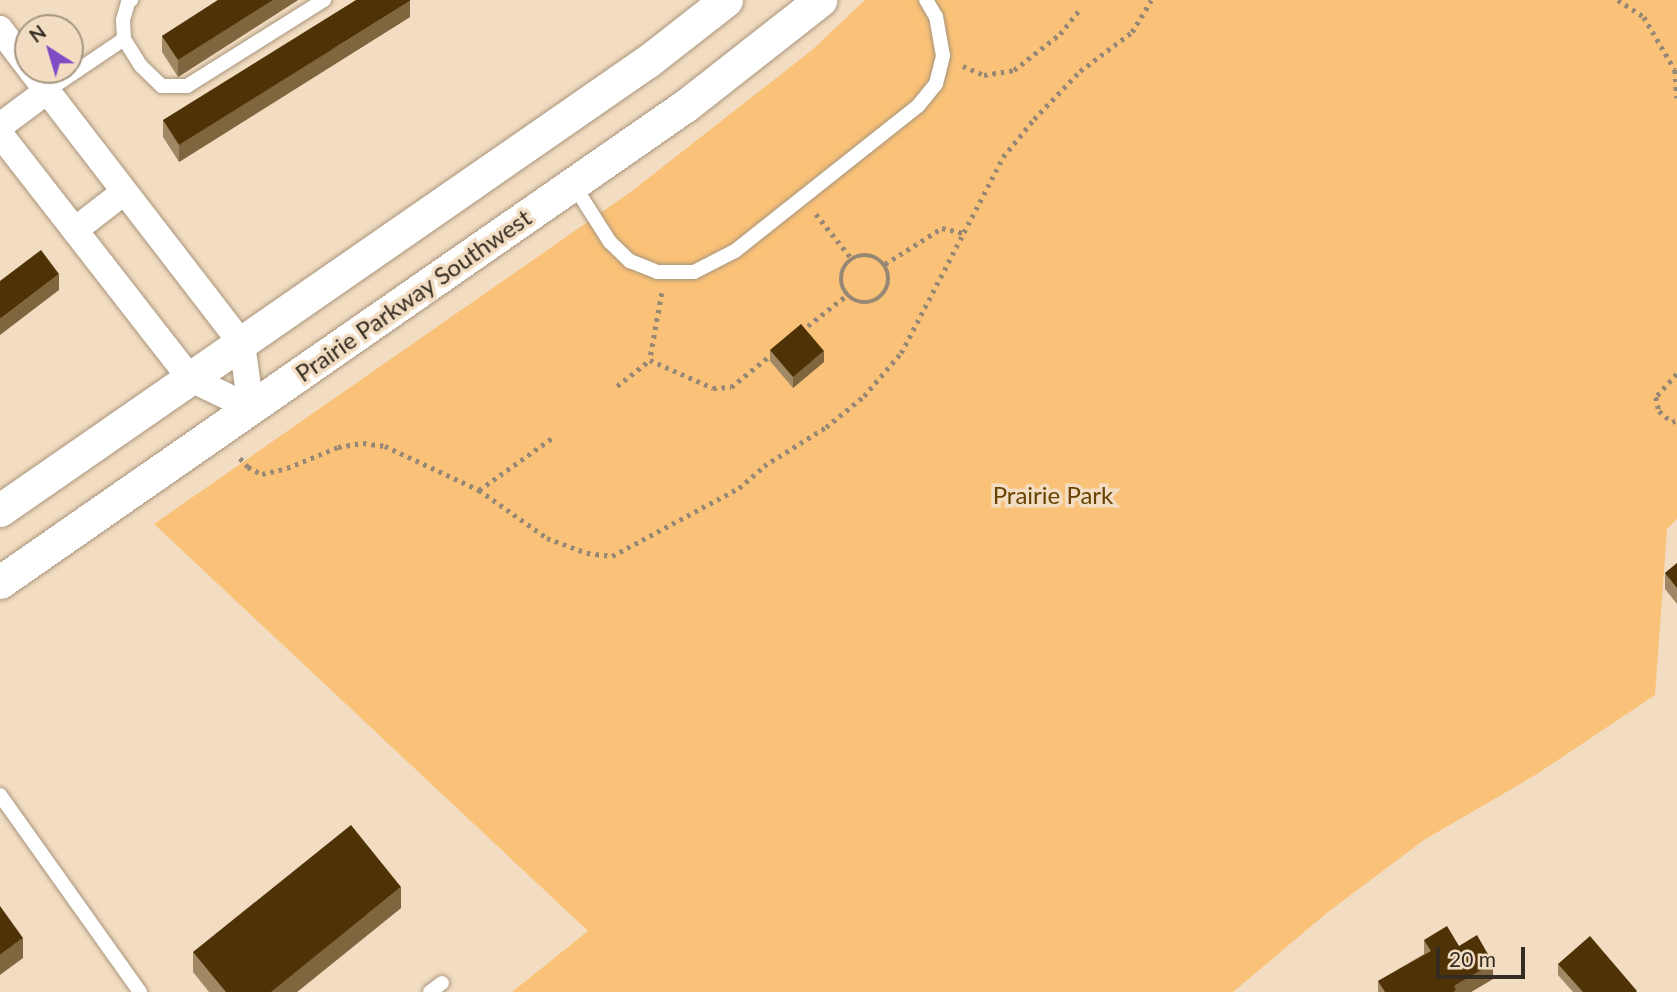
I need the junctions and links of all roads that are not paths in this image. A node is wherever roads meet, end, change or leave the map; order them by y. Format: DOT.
graph roads {
  1 [pos="131,0"];
  2 [pos="324,0"];
  3 [pos="726,0"];
  4 [pos="820,0"];
  5 [pos="926,0"];
  6 [pos="0,29"];
  7 [pos="124,39"];
  8 [pos="14,48"];
  9 [pos="42,84"];
  10 [pos="47,91"];
  11 [pos="0,126"];
  12 [pos="0,134"];
  13 [pos="573,184"];
  14 [pos="124,192"];
  15 [pos="75,230"];
  16 [pos="242,344"];
  17 [pos="191,379"];
  18 [pos="251,408"];
  19 [pos="0,510"];
  20 [pos="0,582"];
  21 [pos="0,795"];
  22 [pos="140,992"];
  1 -- 7 [label="lane"];
  2 -- 7 [label="lane"];
  3 -- 16 [label="street"];
  4 -- 13 [label="street, Prairie Parkway Southwest"];
  5 -- 13 [label="lane"];
  6 -- 8 [label="street"];
  7 -- 10 [label="lane"];
  9 -- 10 [label="street"];
  10 -- 11 [label="street"];
  10 -- 14 [label="street"];
  12 -- 15 [label="street"];
  13 -- 18 [label="street, Prairie Parkway Southwest"];
  14 -- 15 [label="street"];
  14 -- 16 [label="street"];
  15 -- 17 [label="street"];
  16 -- 17 [label="street"];
  16 -- 18 [label="street"];
  17 -- 18 [label="street"];
  17 -- 19 [label="street"];
  18 -- 20 [label="street, Prairie Parkway Southwest"];
  21 -- 22 [label="lane"];
}
